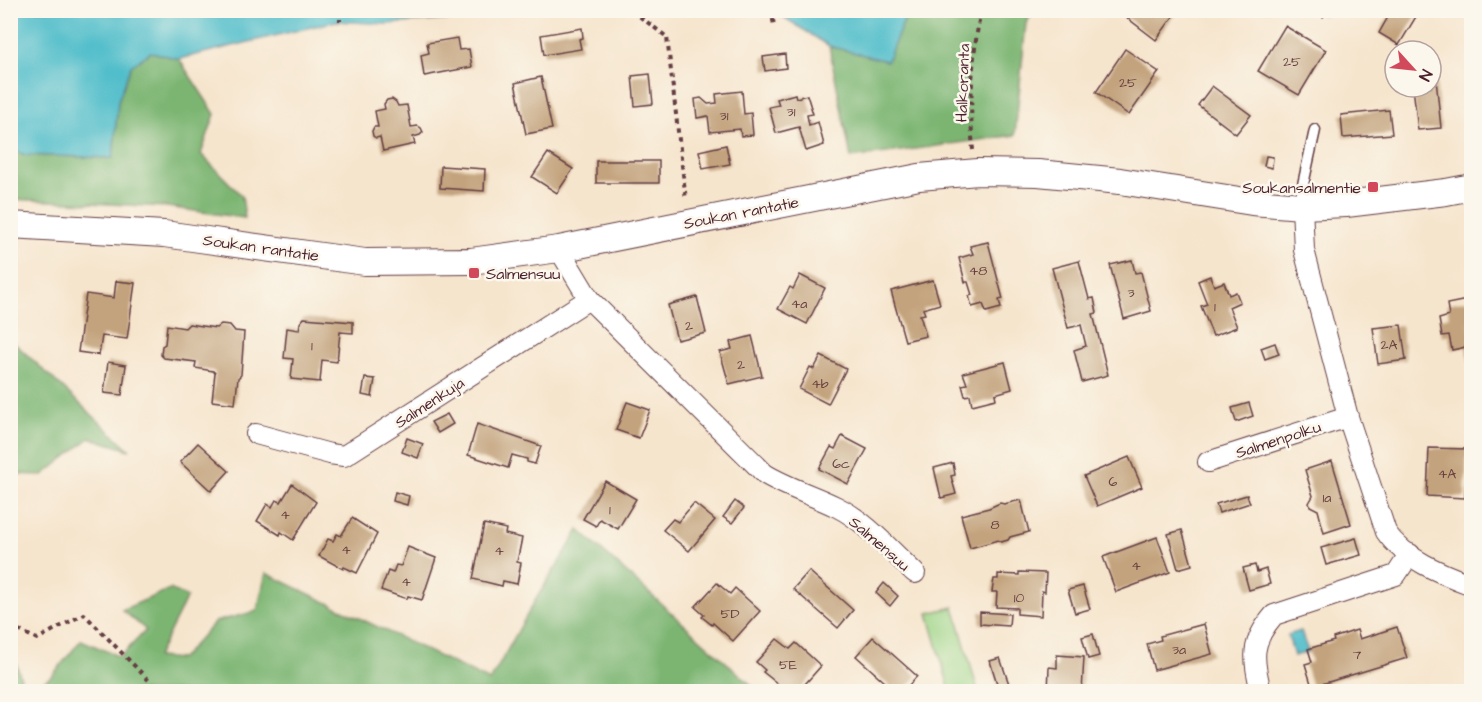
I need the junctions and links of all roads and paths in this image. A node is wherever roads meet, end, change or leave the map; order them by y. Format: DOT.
graph roads {
  1 [pos="339,10"];
  2 [pos="635,10"];
  3 [pos="771,10"];
  4 [pos="981,10"];
  5 [pos="340,21"];
  6 [pos="774,25"];
  7 [pos="1315,130"];
  8 [pos="974,156"];
  9 [pos="1472,187"];
  10 [pos="687,204"];
  11 [pos="1302,206"];
  12 [pos="10,225"];
  13 [pos="559,249"];
  14 [pos="589,299"];
  15 [pos="1348,417"];
  16 [pos="256,434"];
  17 [pos="1208,462"];
  18 [pos="1410,554"];
  19 [pos="915,573"];
  20 [pos="1472,585"];
  21 [pos="10,626"];
  22 [pos="160,692"];
  23 [pos="1261,692"];
  1 -- 5 [label="path"];
  2 -- 10 [label="path"];
  3 -- 6 [label="path"];
  4 -- 8 [label="path, Halkoranta"];
  7 -- 11 [label="lane"];
  9 -- 11 [label="street, Soukan rantatie"];
  11 -- 13 [label="street, Soukan rantatie"];
  11 -- 15 [label="street"];
  12 -- 13 [label="street, Soukan rantatie"];
  13 -- 14 [label="street, Salmensuu"];
  14 -- 16 [label="street, Salmenkuja"];
  14 -- 19 [label="street, Salmensuu"];
  15 -- 17 [label="street, Salmenpolku"];
  15 -- 18 [label="street"];
  18 -- 20 [label="street"];
  18 -- 23 [label="street"];
  21 -- 22 [label="path"];
}
